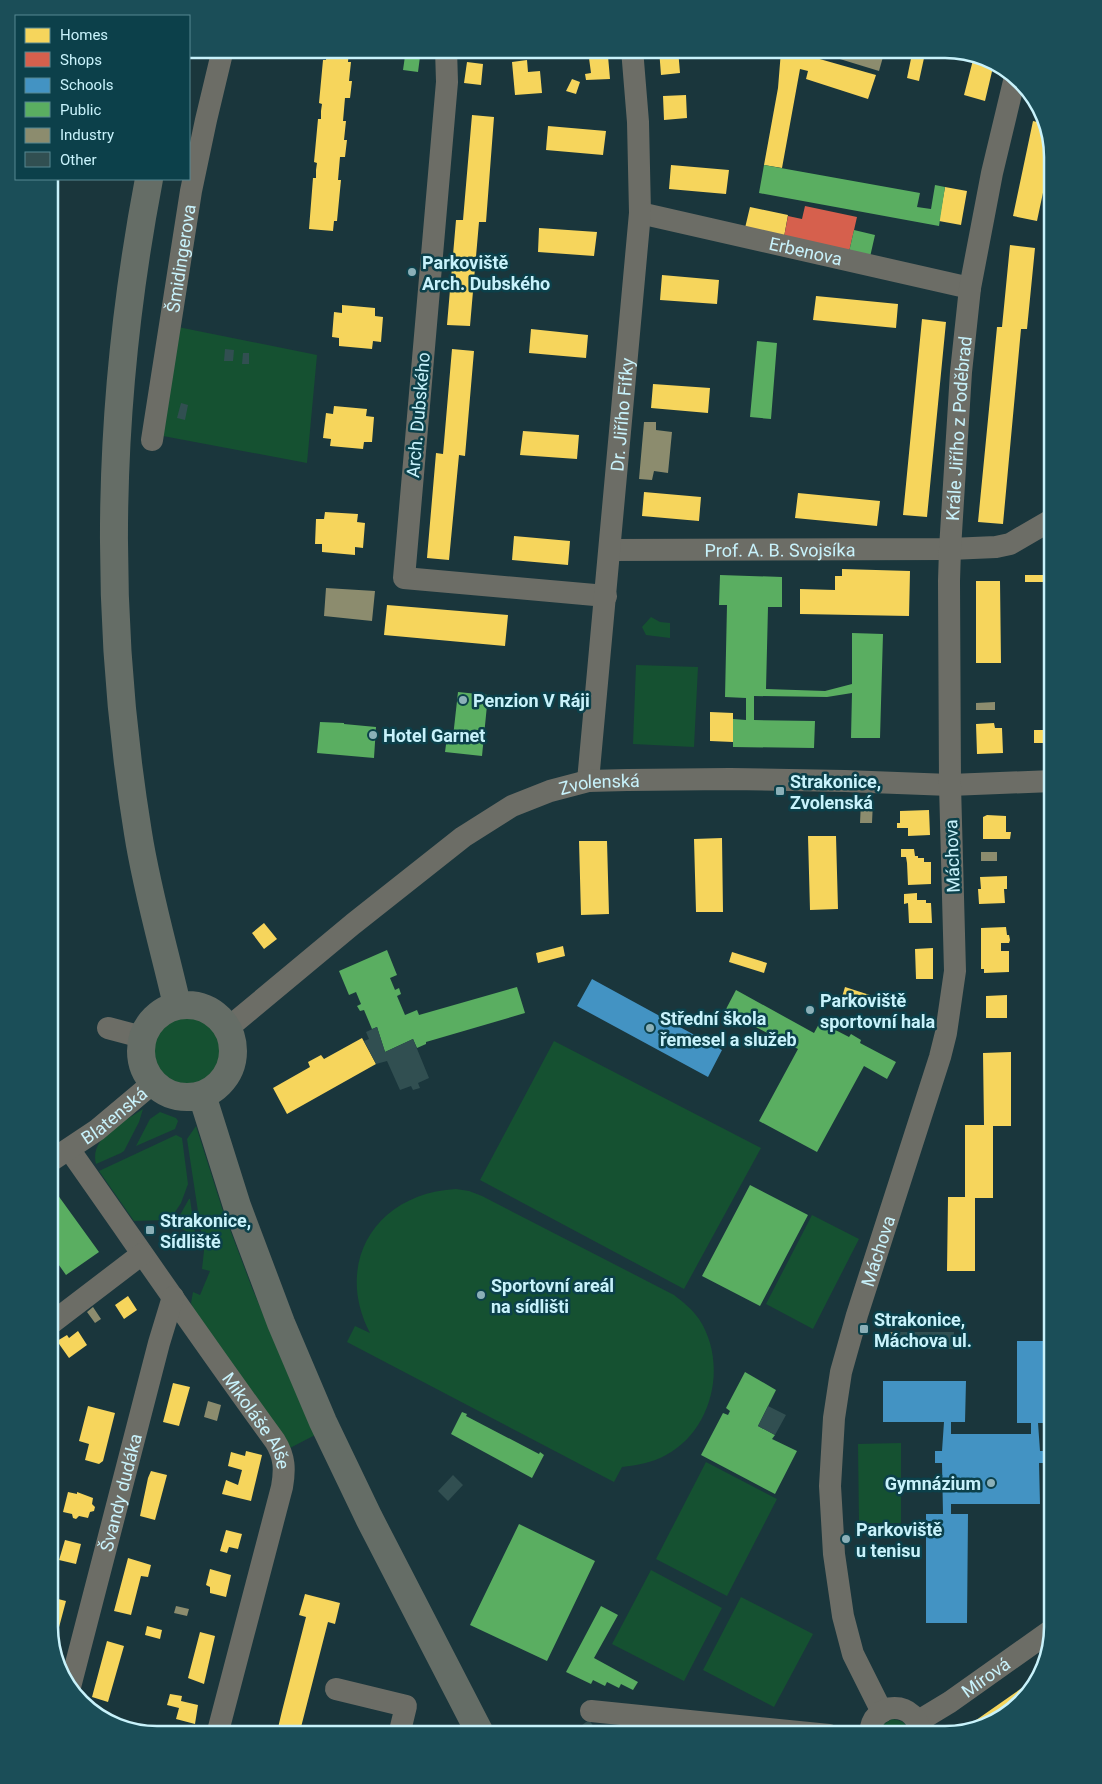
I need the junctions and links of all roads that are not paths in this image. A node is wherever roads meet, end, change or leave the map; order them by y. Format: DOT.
graph roads {
  1 [pos="221,58"];
  2 [pos="446,58"];
  3 [pos="633,58"];
  4 [pos="1013,84"];
  5 [pos="149,180"];
  6 [pos="640,213"];
  7 [pos="970,288"];
  8 [pos="152,440"];
  9 [pos="1044,524"];
  10 [pos="950,549"];
  11 [pos="610,550"];
  12 [pos="606,596"];
  13 [pos="588,781"];
  14 [pos="1044,781"];
  15 [pos="950,785"];
  16 [pos="177,1005"];
  17 [pos="108,1028"];
  18 [pos="228,1028"];
  19 [pos="142,1038"];
  20 [pos="153,1083"];
  21 [pos="202,1095"];
  22 [pos="69,1149"];
  23 [pos="58,1156"];
  24 [pos="142,1254"];
  25 [pos="173,1297"];
  26 [pos="58,1318"];
  27 [pos="1044,1636"];
  28 [pos="72,1679"];
  29 [pos="336,1689"];
  30 [pos="592,1711"];
  31 [pos="882,1712"];
  32 [pos="219,1726"];
  33 [pos="401,1726"];
  34 [pos="476,1726"];
  35 [pos="740,1726"];
  36 [pos="872,1726"];
  37 [pos="917,1726"];
  38 [pos="922,1726"];
  1 -- 8 [label="street, Šmidingerova"];
  2 -- 12 [label="street, Arch. Dubského"];
  3 -- 6 [label="street, Dr. Jiřího Fifky"];
  4 -- 7 [label="street, Krále Jiřího z Poděbrad"];
  5 -- 16 [label="main road"];
  6 -- 7 [label="street, Erbenova"];
  6 -- 11 [label="street, Dr. Jiřího Fifky"];
  7 -- 10 [label="street, Krále Jiřího z Poděbrad"];
  9 -- 10 [label="street, Prof. A. B. Svojsíka"];
  10 -- 11 [label="street, Prof. A. B. Svojsíka"];
  10 -- 15 [label="street, Krále Jiřího z Poděbrad"];
  11 -- 12 [label="street, Dr. Jiřího Fifky"];
  12 -- 13 [label="street, Dr. Jiřího Fifky"];
  13 -- 15 [label="street, Zvolenská"];
  13 -- 18 [label="street, Zvolenská"];
  14 -- 15 [label="street, Zvolenská"];
  15 -- 31 [label="street, Máchova"];
  16 -- 18 [label="main road"];
  16 -- 19 [label="main road"];
  17 -- 19 [label="street"];
  18 -- 21 [label="main road"];
  19 -- 20 [label="main road"];
  20 -- 21 [label="main road"];
  20 -- 22 [label="street, Blatenská"];
  21 -- 34 [label="main road"];
  22 -- 23 [label="street, Blatenská"];
  22 -- 24 [label="street, Mikoláše Alše"];
  24 -- 25 [label="street, Mikoláše Alše"];
  24 -- 26 [label="street"];
  25 -- 28 [label="street, Švandy dudáka"];
  25 -- 32 [label="street, Mikoláše Alše"];
  27 -- 38 [label="street, Mírová"];
  29 -- 33 [label="street"];
  30 -- 35 [label="street"];
  31 -- 36 [label="street"];
  31 -- 37 [label="street"];
}
